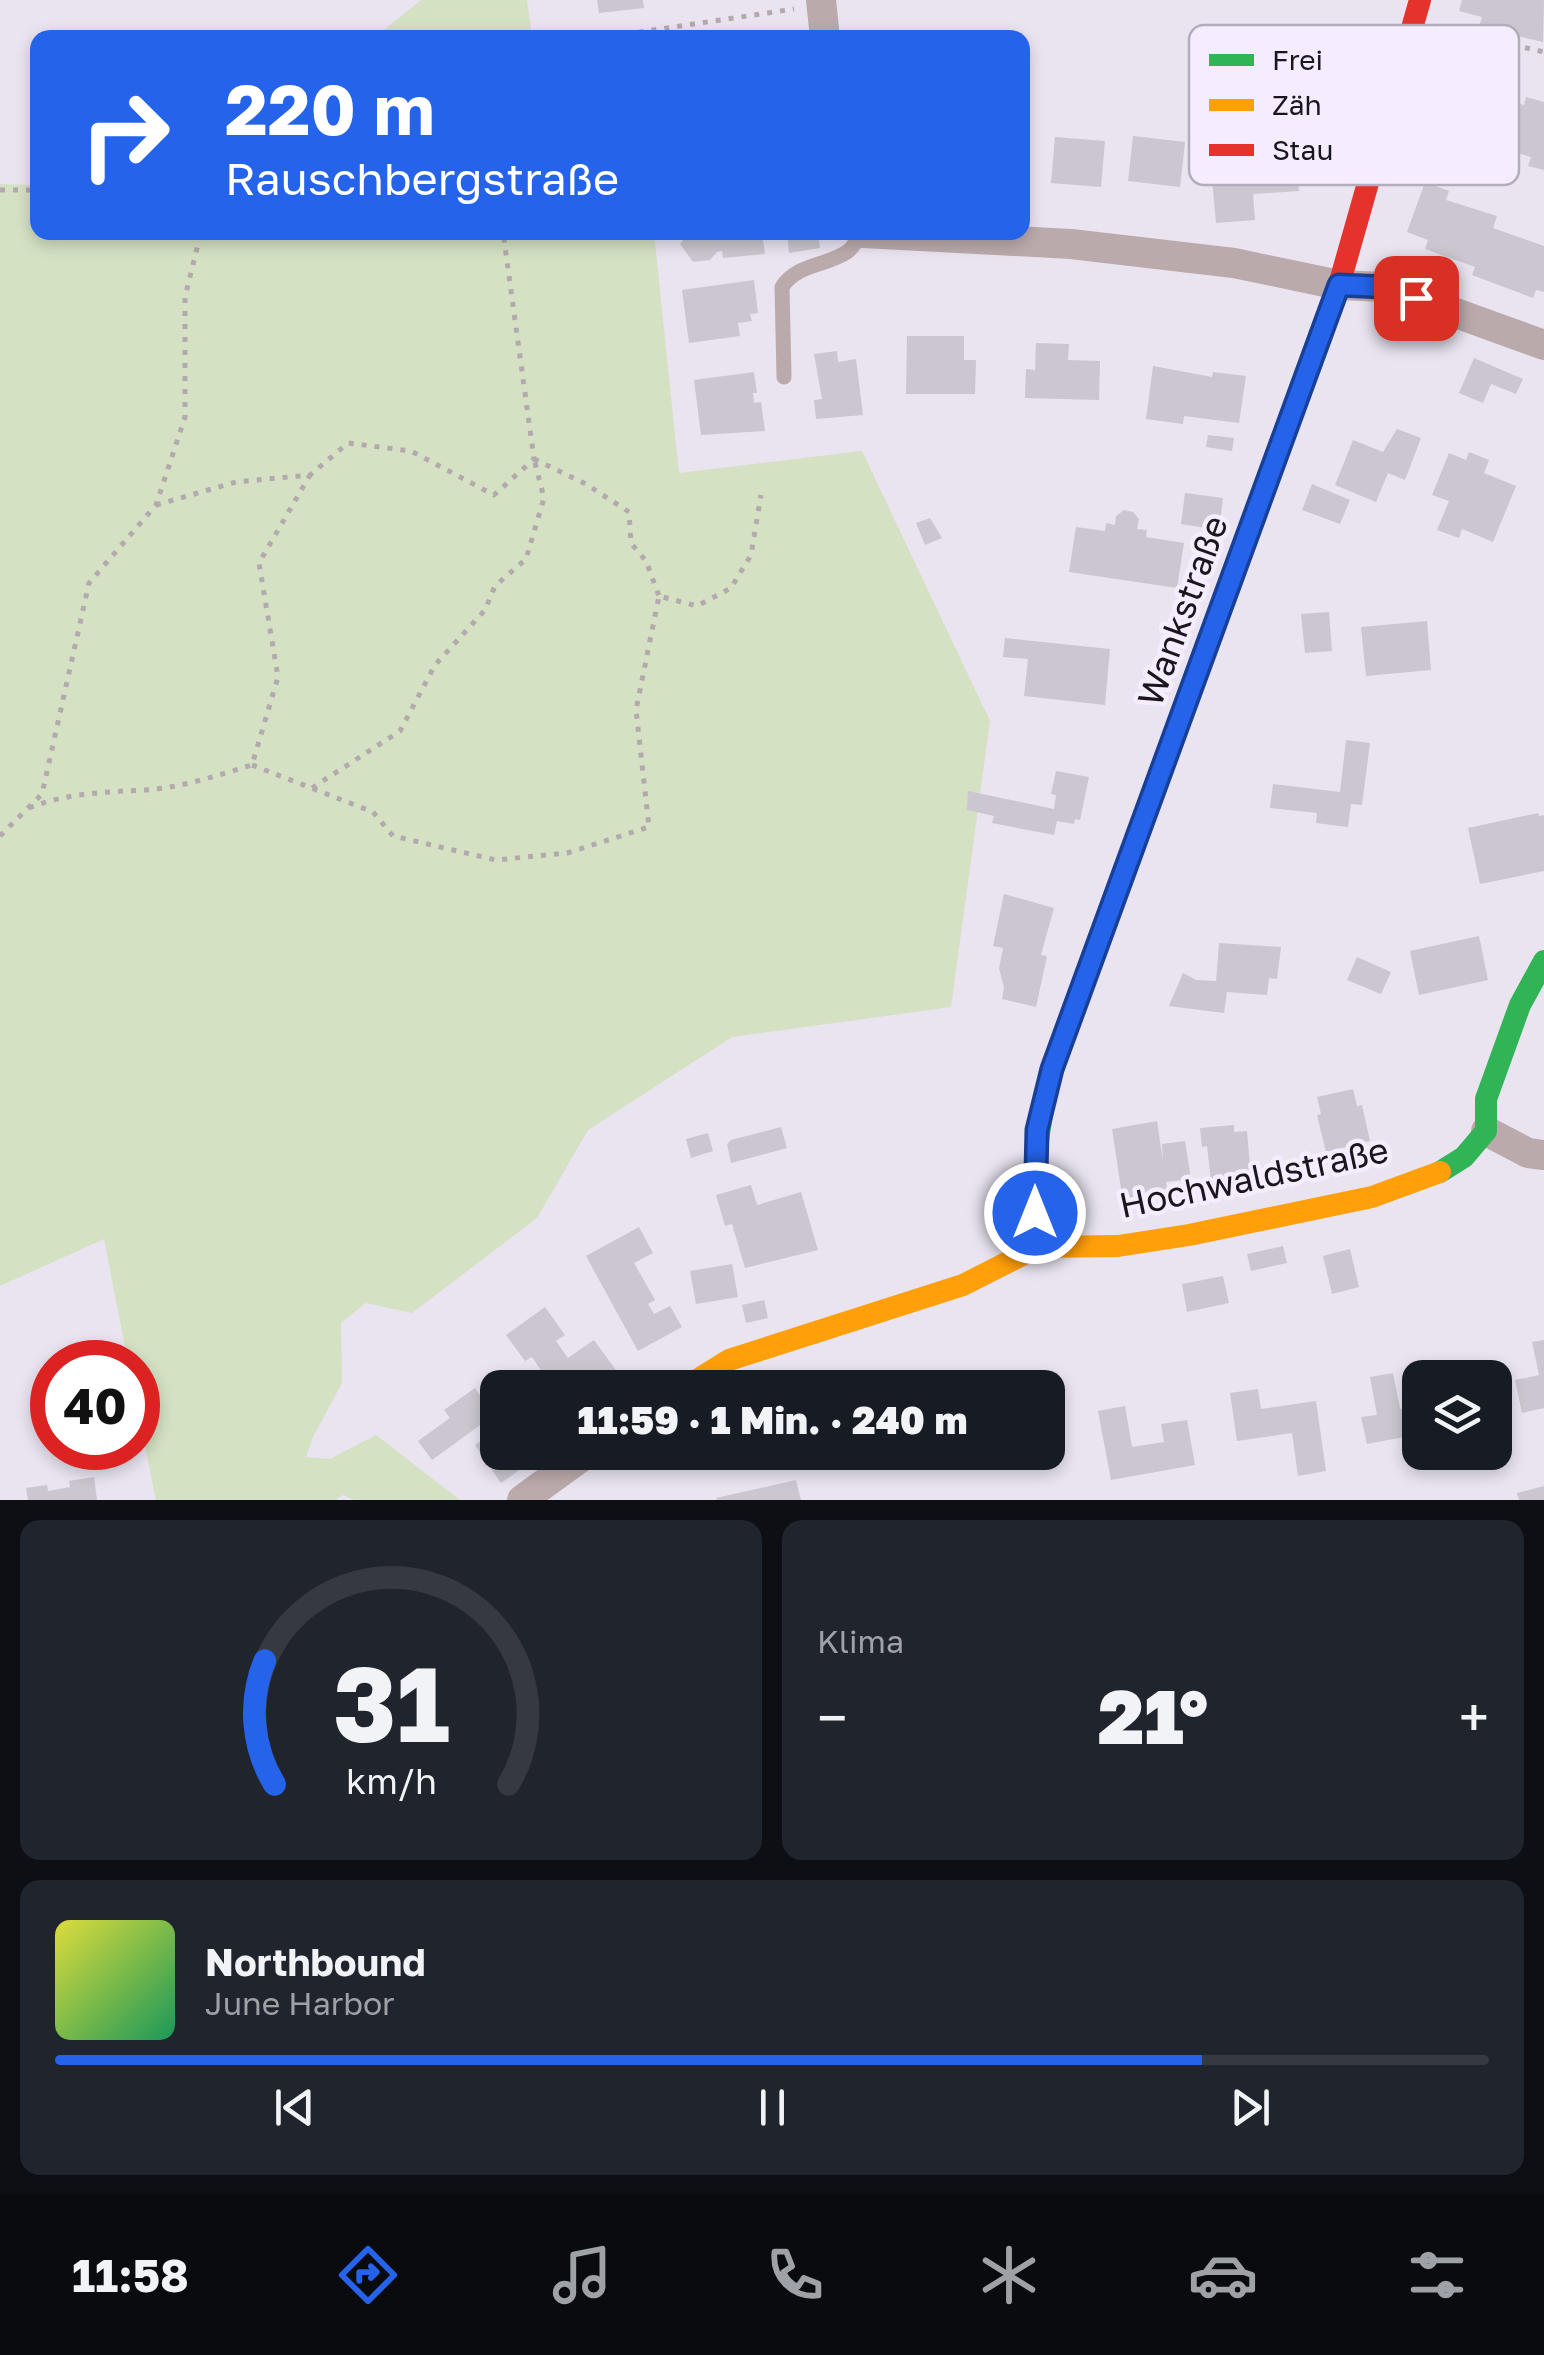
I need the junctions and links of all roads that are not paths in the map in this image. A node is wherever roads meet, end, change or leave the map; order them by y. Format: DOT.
graph roads {
  1 [pos="821,2"];
  2 [pos="825,30"];
  3 [pos="1367,185"];
  4 [pos="857,240"];
  5 [pos="1002,240"];
  6 [pos="1339,285"];
  7 [pos="1544,345"];
  8 [pos="784,377"];
  9 [pos="1544,961"];
  10 [pos="1486,1132"];
  11 [pos="1544,1155"];
  12 [pos="1038,1247"];
  13 [pos="713,1370"];
  14 [pos="563,1470"];
  15 [pos="522,1500"];
  1 -- 2 [label="street"];
  3 -- 6 [label="street, Wankstraße"];
  4 -- 8 [label="lane"];
  5 -- 6 [label="street"];
  6 -- 7 [label="street"];
  6 -- 12 [label="street, Wankstraße"];
  9 -- 10 [label="street"];
  10 -- 11 [label="street"];
  10 -- 12 [label="street, Hochwaldstraße"];
  12 -- 13 [label="street, Hochwaldstraße"];
  14 -- 15 [label="street"];
}
